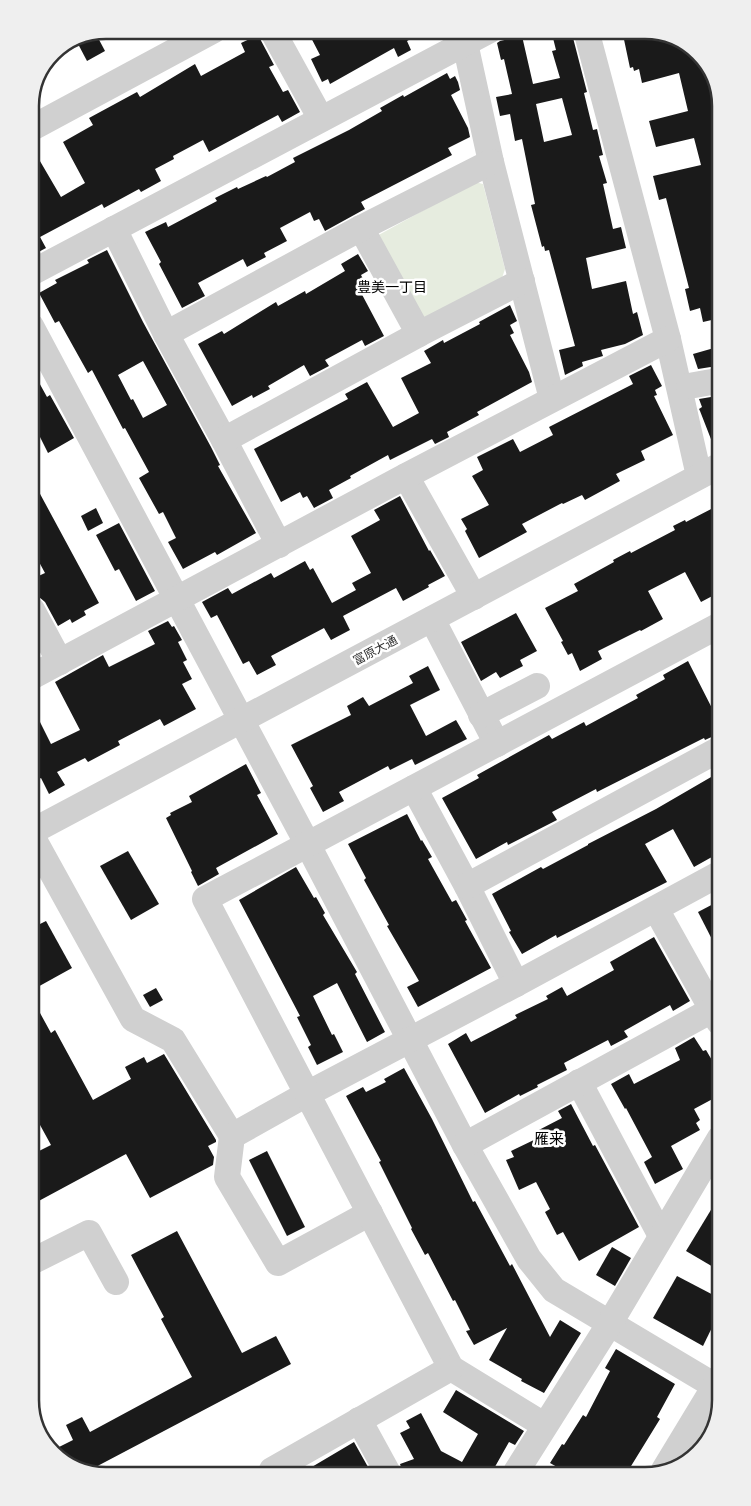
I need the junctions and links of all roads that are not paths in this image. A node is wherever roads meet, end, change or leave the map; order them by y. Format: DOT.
graph roads {
  1 [pos="197,39"];
  2 [pos="277,39"];
  3 [pos="473,39"];
  4 [pos="588,39"];
  5 [pos="465,43"];
  6 [pos="321,119"];
  7 [pos="39,124"];
  8 [pos="491,162"];
  9 [pos="361,228"];
  10 [pos="114,229"];
  11 [pos="39,269"];
  12 [pos="522,281"];
  13 [pos="166,334"];
  14 [pos="419,334"];
  15 [pos="668,339"];
  16 [pos="39,341"];
  17 [pos="712,382"];
  18 [pos="689,386"];
  19 [pos="552,399"];
  20 [pos="224,440"];
  21 [pos="708,472"];
  22 [pos="406,476"];
  23 [pos="279,545"];
  24 [pos="474,597"];
  25 [pos="176,599"];
  26 [pos="432,619"];
  27 [pos="39,623"];
  28 [pos="712,629"];
  29 [pos="60,662"];
  30 [pos="39,672"];
  31 [pos="537,686"];
  32 [pos="481,715"];
  33 [pos="241,721"];
  34 [pos="497,744"];
  35 [pos="712,753"];
  36 [pos="414,788"];
  37 [pos="39,828"];
  38 [pos="308,845"];
  39 [pos="39,849"];
  40 [pos="712,878"];
  41 [pos="467,886"];
  42 [pos="656,909"];
  43 [pos="516,984"];
  44 [pos="712,1009"];
  45 [pos="712,1018"];
  46 [pos="410,1039"];
  47 [pos="580,1082"];
  48 [pos="307,1094"];
  49 [pos="232,1136"];
  50 [pos="465,1145"];
  51 [pos="712,1151"];
  52 [pos="370,1212"];
  53 [pos="661,1236"];
  54 [pos="39,1258"];
  55 [pos="116,1282"];
  56 [pos="610,1323"];
  57 [pos="451,1368"];
  58 [pos="712,1378"];
  59 [pos="712,1391"];
  60 [pos="359,1420"];
  61 [pos="544,1425"];
  62 [pos="668,1463"];
  63 [pos="277,1467"];
  64 [pos="385,1467"];
  65 [pos="519,1467"];
  1 -- 7 [label="street"];
  2 -- 6 [label="street"];
  3 -- 5 [label="street"];
  4 -- 15 [label="street"];
  5 -- 6 [label="street"];
  5 -- 8 [label="street"];
  6 -- 10 [label="street"];
  8 -- 9 [label="street"];
  8 -- 12 [label="street"];
  9 -- 13 [label="street"];
  9 -- 14 [label="street"];
  10 -- 11 [label="street"];
  10 -- 13 [label="street"];
  12 -- 14 [label="street"];
  12 -- 19 [label="street"];
  13 -- 20 [label="street"];
  14 -- 20 [label="street"];
  15 -- 19 [label="street"];
  15 -- 21 [label="street"];
  16 -- 25 [label="street"];
  17 -- 18 [label="street"];
  19 -- 22 [label="street"];
  20 -- 23 [label="street"];
  21 -- 24 [label="street, 富原大通"];
  22 -- 23 [label="street"];
  22 -- 24 [label="street"];
  23 -- 25 [label="street"];
  24 -- 26 [label="street, 富原大通"];
  25 -- 29 [label="street"];
  25 -- 33 [label="street"];
  26 -- 32 [label="street"];
  26 -- 33 [label="street, 富原大通"];
  27 -- 29 [label="street"];
  28 -- 34 [label="street"];
  29 -- 30 [label="street"];
  31 -- 32 [label="street"];
  32 -- 34 [label="street"];
  33 -- 37 [label="street, 富原大通"];
  33 -- 38 [label="street"];
  34 -- 36 [label="street"];
  35 -- 41 [label="street"];
  36 -- 38 [label="street"];
  36 -- 41 [label="street"];
  38 -- 46 [label="street"];
  38 -- 48 [label="street"];
  39 -- 49 [label="street"];
  40 -- 42 [label="street"];
  41 -- 43 [label="street"];
  42 -- 43 [label="street"];
  42 -- 44 [label="street"];
  43 -- 46 [label="street"];
  45 -- 47 [label="street"];
  46 -- 48 [label="street"];
  46 -- 50 [label="street"];
  47 -- 50 [label="street"];
  47 -- 53 [label="street"];
  48 -- 49 [label="street"];
  48 -- 52 [label="street"];
  49 -- 52 [label="street"];
  50 -- 56 [label="street"];
  51 -- 53 [label="street"];
  52 -- 57 [label="street"];
  53 -- 56 [label="street"];
  54 -- 55 [label="street"];
  56 -- 58 [label="street"];
  56 -- 61 [label="street"];
  57 -- 60 [label="street"];
  57 -- 61 [label="street"];
  59 -- 62 [label="street"];
  60 -- 63 [label="street"];
  60 -- 64 [label="street"];
  61 -- 65 [label="street"];
}
